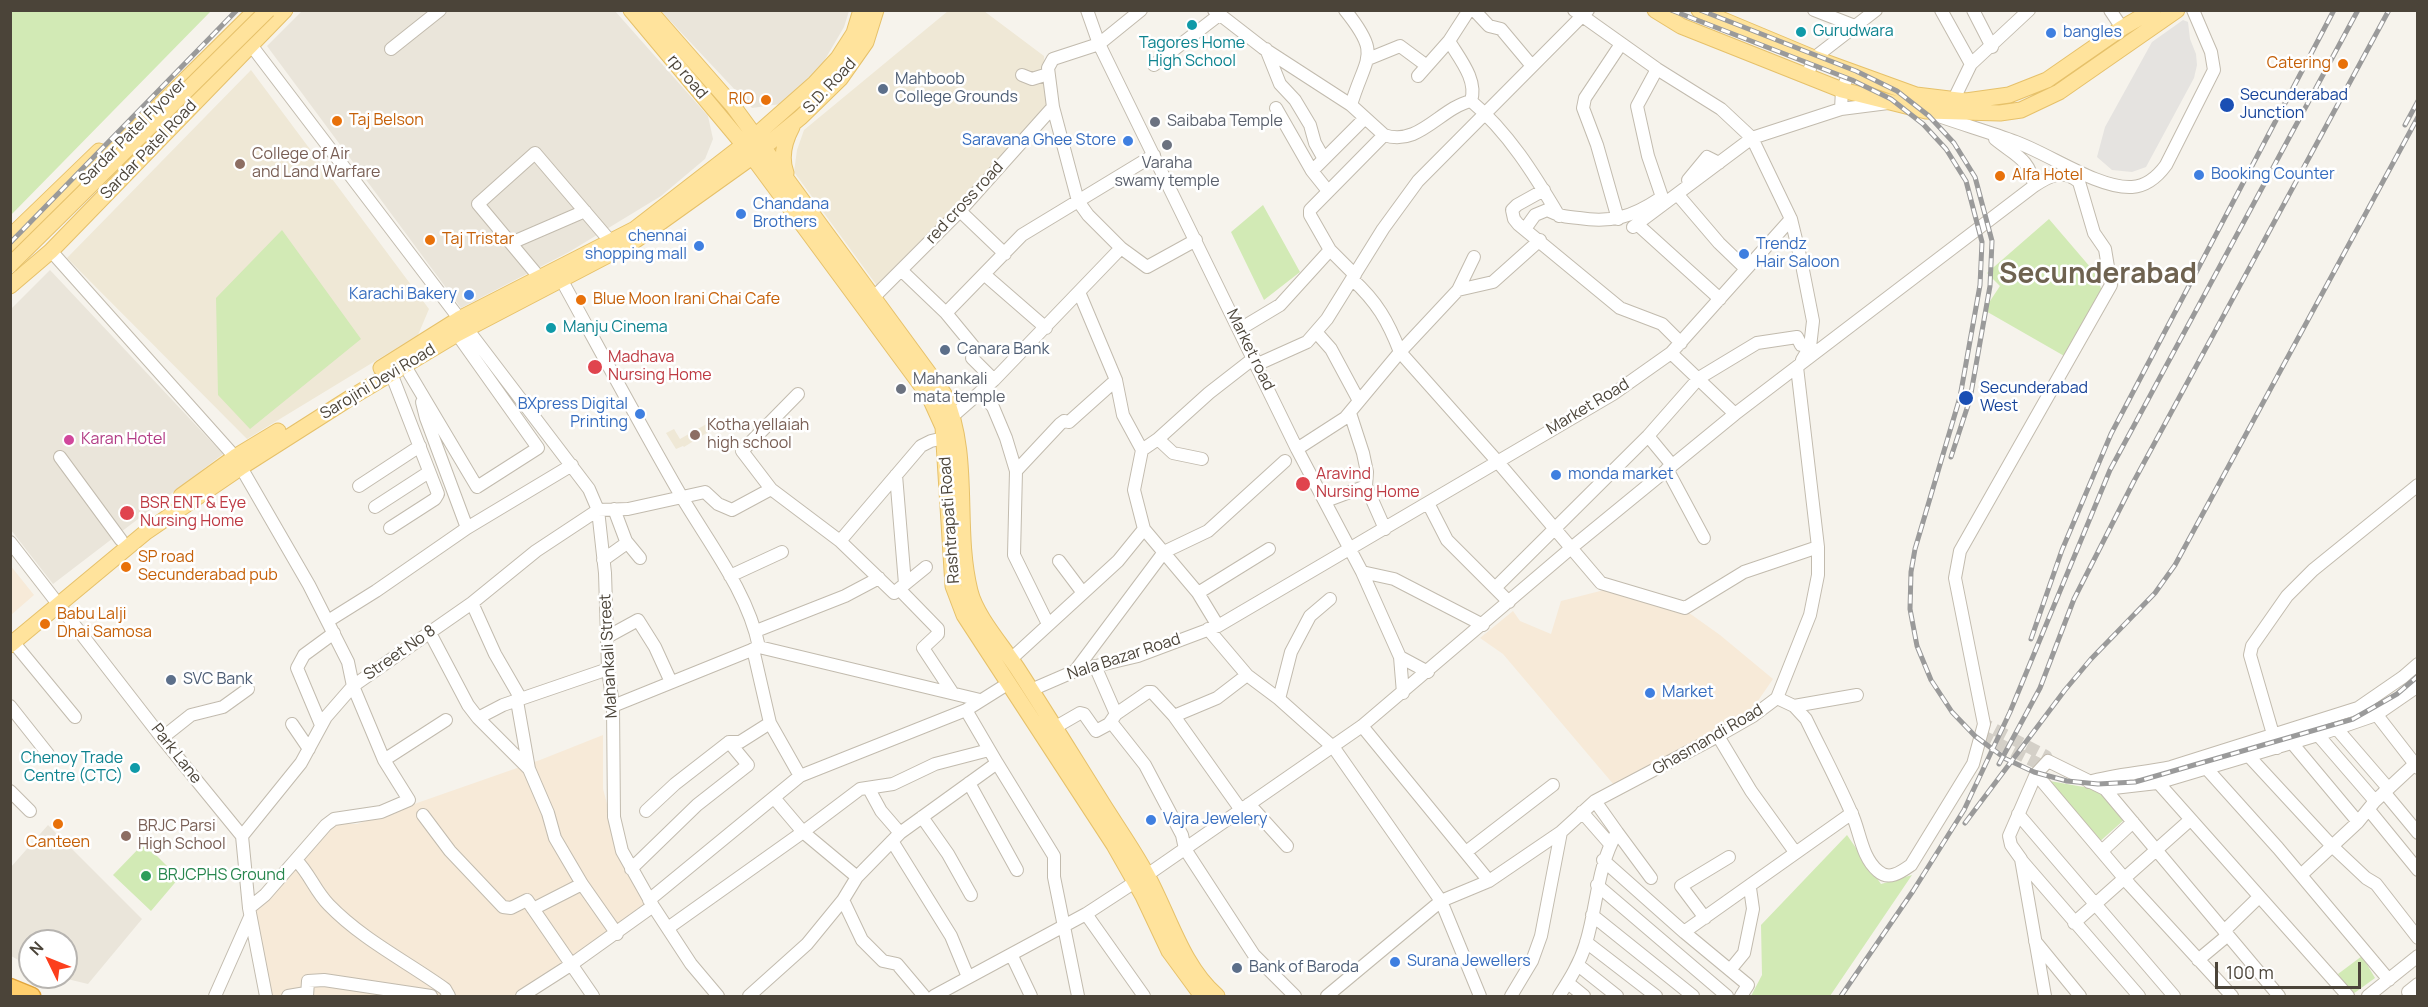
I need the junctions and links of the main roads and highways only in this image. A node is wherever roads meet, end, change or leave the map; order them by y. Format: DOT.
graph roads {
  1 [pos="243,10"];
  2 [pos="258,10"];
  3 [pos="285,10"];
  4 [pos="631,10"];
  5 [pos="648,10"];
  6 [pos="861,10"];
  7 [pos="876,10"];
  8 [pos="1655,10"];
  9 [pos="1699,10"];
  10 [pos="2153,10"];
  11 [pos="2177,10"];
  12 [pos="270,17"];
  13 [pos="733,106"];
  14 [pos="779,115"];
  15 [pos="719,116"];
  16 [pos="801,117"];
  17 [pos="754,146"];
  18 [pos="712,168"];
  19 [pos="789,182"];
  20 [pos="10,237"];
  21 [pos="10,253"];
  22 [pos="10,265"];
  23 [pos="10,286"];
  24 [pos="461,327"];
  25 [pos="237,462"];
  26 [pos="958,569"];
  27 [pos="56,601"];
  28 [pos="12,640"];
  29 [pos="1141,878"];
  30 [pos="10,987"];
  31 [pos="32,996"];
  32 [pos="1202,996"];
  33 [pos="1217,996"];
  1 -- 20 [label="main road, Sardar Patel Road"];
  2 -- 12 [label="main road"];
  2 -- 21 [label="main road, Sardar Patel Flyover"];
  3 -- 12 [label="main road, Sardar Patel Road"];
  4 -- 15 [label="main road, rp road"];
  5 -- 13 [label="main road, rp road"];
  6 -- 14 [label="main road, S.D. Road"];
  7 -- 16 [label="main road, S.D. Road"];
  8 -- 11 [label="main road"];
  9 -- 10 [label="main road"];
  12 -- 22 [label="main road, Sardar Patel Flyover, bridge"];
  12 -- 23 [label="main road, Sardar Patel Road"];
  13 -- 14 [label="main road"];
  13 -- 17 [label="main road, rp road"];
  14 -- 17 [label="main road, S.D. Road"];
  15 -- 17 [label="main road, rp road"];
  15 -- 18 [label="main road"];
  16 -- 17 [label="main road, S.D. Road"];
  16 -- 19 [label="main road"];
  17 -- 18 [label="main road, Sarojini Devi Road"];
  17 -- 19 [label="main road, Rashtrapati Road"];
  17 -- 24 [label="main road, Sarojini Devi Road"];
  17 -- 26 [label="main road, Rashtrapati Road"];
  18 -- 24 [label="main road, Sarojini Devi Road"];
  19 -- 26 [label="main road, Rashtrapati Road"];
  24 -- 25 [label="main road, Sarojini Devi Road"];
  24 -- 25 [label="main road, Sarojini Devi Road"];
  25 -- 27 [label="main road, Sarojini Devi Road"];
  25 -- 27 [label="main road, Sarojini Devi Road"];
  26 -- 29 [label="main road, Rashtrapati Road"];
  26 -- 29 [label="main road, Rashtrapati Road"];
  27 -- 28 [label="main road, Sarojini Devi Road"];
  29 -- 32 [label="main road, Rashtrapati Road"];
  29 -- 33 [label="main road, Rashtrapati Road"];
  30 -- 31 [label="highway"];
}
